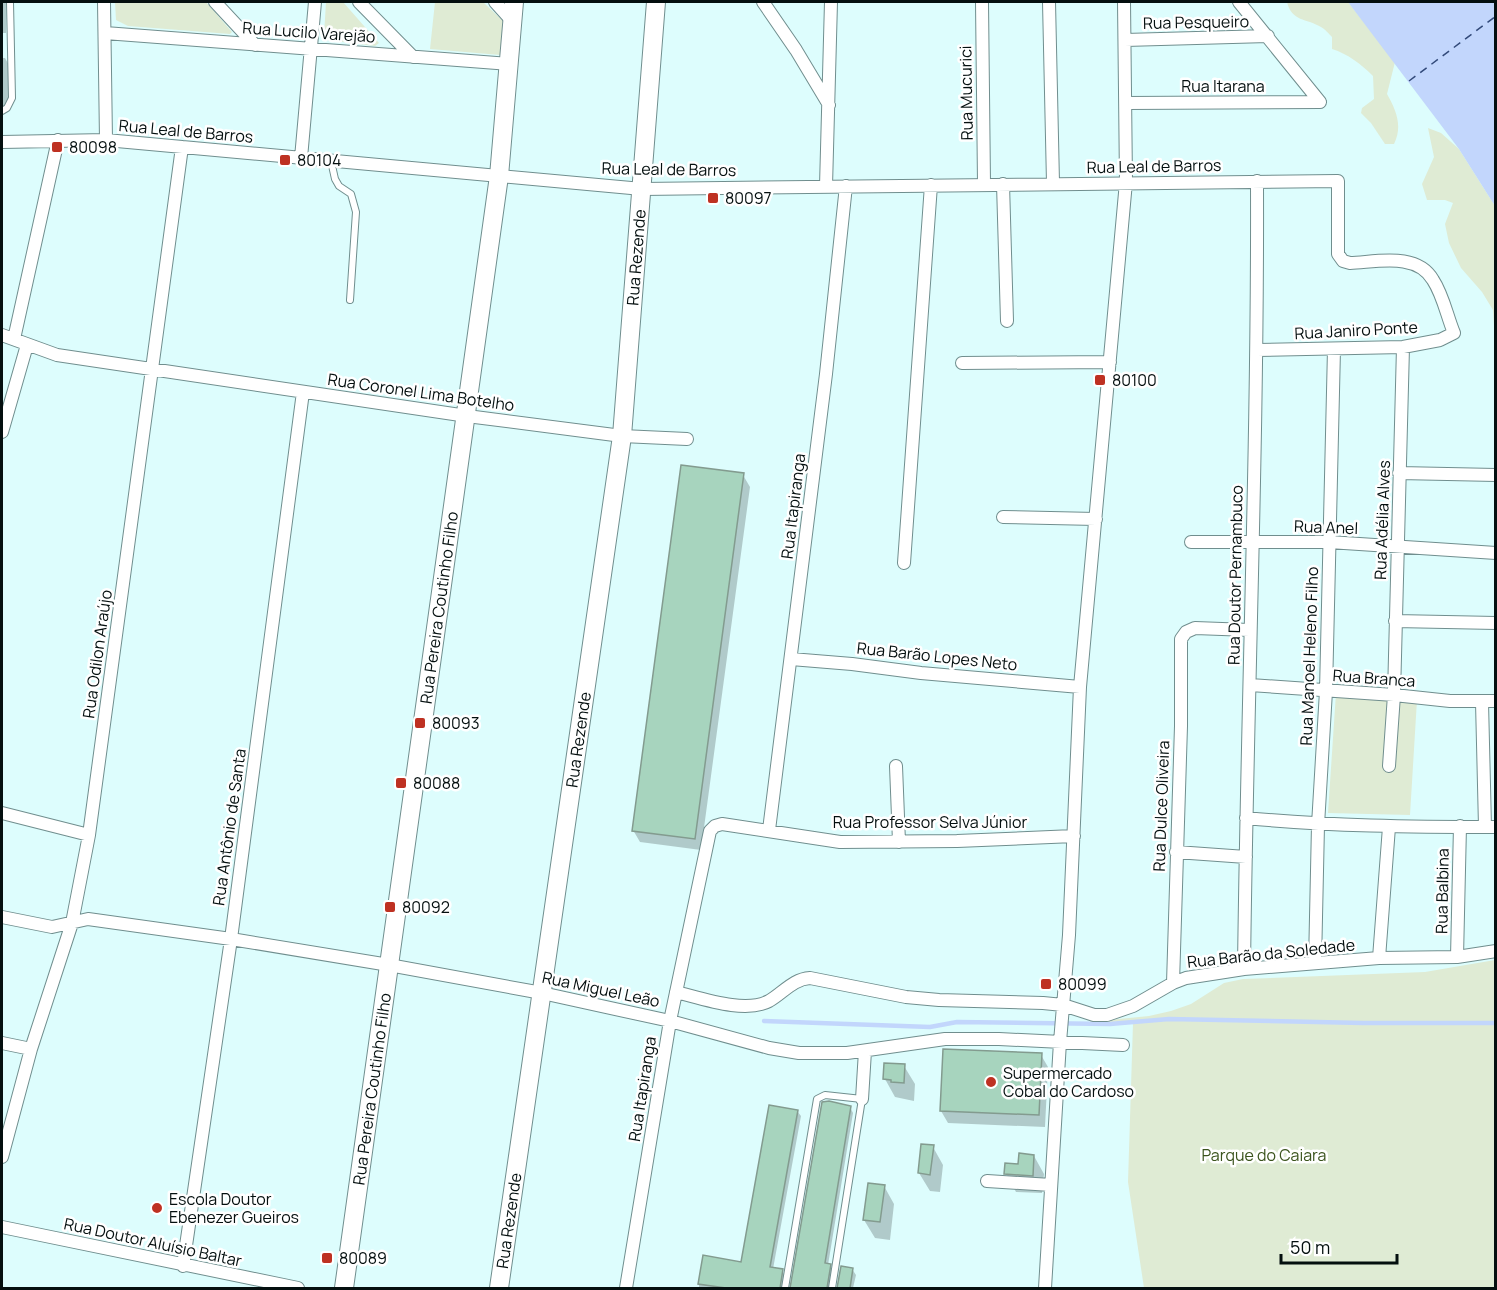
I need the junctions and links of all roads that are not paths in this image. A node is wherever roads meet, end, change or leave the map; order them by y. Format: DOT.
graph roads {
  1 [pos="10,2"];
  2 [pos="104,2"];
  3 [pos="215,2"];
  4 [pos="315,2"];
  5 [pos="358,2"];
  6 [pos="495,2"];
  7 [pos="514,2"];
  8 [pos="656,2"];
  9 [pos="763,2"];
  10 [pos="831,2"];
  11 [pos="982,2"];
  12 [pos="1049,2"];
  13 [pos="1124,2"];
  14 [pos="1239,2"];
  15 [pos="513,22"];
  16 [pos="105,33"];
  17 [pos="1268,36"];
  18 [pos="1125,40"];
  19 [pos="255,45"];
  20 [pos="311,49"];
  21 [pos="413,57"];
  22 [pos="510,64"];
  23 [pos="1126,103"];
  24 [pos="830,106"];
  25 [pos="2,111"];
  26 [pos="58,140"];
  27 [pos="105,140"];
  28 [pos="2,142"];
  29 [pos="182,147"];
  30 [pos="301,158"];
  31 [pos="331,160"];
  32 [pos="499,176"];
  33 [pos="1257,181"];
  34 [pos="1126,182"];
  35 [pos="1053,183"];
  36 [pos="984,184"];
  37 [pos="1003,184"];
  38 [pos="931,185"];
  39 [pos="826,186"];
  40 [pos="846,186"];
  41 [pos="642,189"];
  42 [pos="350,300"];
  43 [pos="1007,321"];
  44 [pos="1454,333"];
  45 [pos="2,335"];
  46 [pos="14,339"];
  47 [pos="27,345"];
  48 [pos="1403,347"];
  49 [pos="1334,349"];
  50 [pos="1257,350"];
  51 [pos="1110,362"];
  52 [pos="962,363"];
  53 [pos="151,369"];
  54 [pos="303,392"];
  55 [pos="467,416"];
  56 [pos="2,432"];
  57 [pos="622,436"];
  58 [pos="687,439"];
  59 [pos="1399,473"];
  60 [pos="1496,475"];
  61 [pos="1003,517"];
  62 [pos="1096,519"];
  63 [pos="1191,542"];
  64 [pos="1252,542"];
  65 [pos="1329,542"];
  66 [pos="1397,548"];
  67 [pos="1496,553"];
  68 [pos="904,563"];
  69 [pos="1395,621"];
  70 [pos="1496,623"];
  71 [pos="1249,630"];
  72 [pos="790,659"];
  73 [pos="1250,685"];
  74 [pos="1080,687"];
  75 [pos="1326,691"];
  76 [pos="1394,695"];
  77 [pos="1496,701"];
  78 [pos="1482,702"];
  79 [pos="896,766"];
  80 [pos="1389,766"];
  81 [pos="2,813"];
  82 [pos="1246,818"];
  83 [pos="1318,825"];
  84 [pos="715,826"];
  85 [pos="1460,826"];
  86 [pos="1490,826"];
  87 [pos="1389,827"];
  88 [pos="769,830"];
  89 [pos="89,835"];
  90 [pos="1074,836"];
  91 [pos="899,842"];
  92 [pos="1176,852"];
  93 [pos="1246,856"];
  94 [pos="2,917"];
  95 [pos="72,922"];
  96 [pos="231,939"];
  97 [pos="1496,951"];
  98 [pos="1457,957"];
  99 [pos="1379,958"];
  100 [pos="1315,963"];
  101 [pos="389,965"];
  102 [pos="1244,969"];
  103 [pos="1173,982"];
  104 [pos="676,992"];
  105 [pos="542,993"];
  106 [pos="1063,1007"];
  107 [pos="670,1021"];
  108 [pos="1060,1039"];
  109 [pos="2,1043"];
  110 [pos="1123,1045"];
  111 [pos="31,1049"];
  112 [pos="866,1051"];
  113 [pos="862,1099"];
  114 [pos="2,1157"];
  115 [pos="987,1181"];
  116 [pos="1051,1185"];
  117 [pos="2,1227"];
  118 [pos="183,1266"];
  119 [pos="298,1288"];
  120 [pos="344,1288"];
  121 [pos="499,1288"];
  122 [pos="626,1288"];
  123 [pos="785,1288"];
  124 [pos="832,1288"];
  125 [pos="1045,1288"];
  1 -- 25 [label="lane"];
  2 -- 16 [label="street"];
  3 -- 19 [label="street"];
  4 -- 20 [label="street"];
  5 -- 21 [label="street"];
  6 -- 15 [label="street"];
  7 -- 15 [label="street, Rua Pereira Coutinho Filho"];
  8 -- 41 [label="street, Rua Rezende"];
  9 -- 24 [label="street"];
  10 -- 24 [label="street"];
  11 -- 36 [label="street, Rua Mucurici"];
  12 -- 35 [label="street"];
  13 -- 18 [label="street"];
  14 -- 17 [label="street"];
  15 -- 22 [label="street, Rua Pereira Coutinho Filho"];
  16 -- 19 [label="street, Rua Lucilo Varejão"];
  16 -- 27 [label="street"];
  17 -- 18 [label="street, Rua Pesqueiro"];
  17 -- 23 [label="street, Rua Itarana"];
  18 -- 23 [label="street"];
  19 -- 20 [label="street, Rua Lucilo Varejão"];
  20 -- 21 [label="street, Rua Lucilo Varejão"];
  20 -- 30 [label="street"];
  21 -- 22 [label="street, Rua Lucilo Varejão"];
  22 -- 32 [label="street, Rua Pereira Coutinho Filho"];
  23 -- 34 [label="street"];
  24 -- 39 [label="street"];
  26 -- 27 [label="street, Rua Leal de Barros"];
  26 -- 28 [label="street, Rua Leal de Barros"];
  26 -- 46 [label="street"];
  27 -- 29 [label="street, Rua Leal de Barros"];
  29 -- 30 [label="street, Rua Leal de Barros"];
  29 -- 53 [label="street, Rua Odilon Araújo"];
  30 -- 31 [label="street, Rua Leal de Barros"];
  31 -- 32 [label="street, Rua Leal de Barros"];
  31 -- 42 [label="lane"];
  32 -- 41 [label="street, Rua Leal de Barros"];
  32 -- 55 [label="street, Rua Pereira Coutinho Filho"];
  33 -- 34 [label="street, Rua Leal de Barros"];
  33 -- 44 [label="street, Rua Leal de Barros"];
  33 -- 50 [label="street, Rua Doutor Pernambuco"];
  34 -- 35 [label="street, Rua Leal de Barros"];
  34 -- 51 [label="street"];
  35 -- 37 [label="street, Rua Leal de Barros"];
  36 -- 37 [label="street, Rua Leal de Barros"];
  36 -- 38 [label="street, Rua Leal de Barros"];
  37 -- 43 [label="street"];
  38 -- 40 [label="street, Rua Leal de Barros"];
  38 -- 68 [label="street"];
  39 -- 40 [label="street, Rua Leal de Barros"];
  39 -- 41 [label="street, Rua Leal de Barros"];
  40 -- 72 [label="street, Rua Itapiranga"];
  41 -- 57 [label="street, Rua Rezende"];
  44 -- 48 [label="street, Rua Janiro Ponte"];
  45 -- 46 [label="street, Rua Coronel Lima Botelho"];
  46 -- 47 [label="street, Rua Coronel Lima Botelho"];
  47 -- 53 [label="street, Rua Coronel Lima Botelho"];
  47 -- 56 [label="street"];
  48 -- 49 [label="street, Rua Janiro Ponte"];
  48 -- 59 [label="street, Rua Adélia Alves"];
  49 -- 50 [label="street, Rua Janiro Ponte"];
  49 -- 65 [label="street, Rua Manoel Heleno Filho"];
  50 -- 64 [label="street, Rua Doutor Pernambuco"];
  51 -- 52 [label="street"];
  51 -- 62 [label="street"];
  53 -- 54 [label="street, Rua Coronel Lima Botelho"];
  53 -- 89 [label="street, Rua Odilon Araújo"];
  54 -- 55 [label="street, Rua Coronel Lima Botelho"];
  54 -- 96 [label="street, Rua Antônio de Santa"];
  55 -- 57 [label="street, Rua Coronel Lima Botelho"];
  55 -- 101 [label="street, Rua Pereira Coutinho Filho"];
  57 -- 58 [label="street, Rua Coronel Lima Botelho"];
  57 -- 105 [label="street, Rua Rezende"];
  59 -- 60 [label="street"];
  59 -- 66 [label="street, Rua Adélia Alves"];
  61 -- 62 [label="street"];
  62 -- 74 [label="street"];
  63 -- 64 [label="street, Rua Anel"];
  64 -- 65 [label="street, Rua Anel"];
  64 -- 71 [label="street, Rua Doutor Pernambuco"];
  65 -- 66 [label="street, Rua Anel"];
  65 -- 75 [label="street, Rua Manoel Heleno Filho"];
  66 -- 67 [label="street, Rua Anel"];
  66 -- 69 [label="street, Rua Adélia Alves"];
  69 -- 70 [label="street"];
  69 -- 76 [label="street, Rua Adélia Alves"];
  71 -- 73 [label="street, Rua Doutor Pernambuco"];
  71 -- 92 [label="street, Rua Dulce Oliveira"];
  72 -- 74 [label="street, Rua Barão Lopes Neto"];
  72 -- 88 [label="street, Rua Itapiranga"];
  73 -- 75 [label="street, Rua Branca"];
  73 -- 82 [label="street, Rua Doutor Pernambuco"];
  74 -- 90 [label="street"];
  75 -- 76 [label="street, Rua Branca"];
  75 -- 83 [label="street, Rua Manoel Heleno Filho"];
  76 -- 78 [label="street, Rua Branca"];
  76 -- 80 [label="street, Rua Adélia Alves"];
  77 -- 78 [label="street, Rua Branca"];
  78 -- 86 [label="street"];
  79 -- 91 [label="street"];
  81 -- 89 [label="street"];
  82 -- 83 [label="street"];
  82 -- 93 [label="street, Rua Doutor Pernambuco"];
  83 -- 87 [label="street"];
  83 -- 100 [label="street, Rua Manoel Heleno Filho"];
  84 -- 88 [label="street, Rua Professor Selva Júnior"];
  84 -- 104 [label="street, Rua Itapiranga"];
  85 -- 86 [label="street"];
  85 -- 87 [label="street"];
  85 -- 98 [label="street, Rua Balbina"];
  87 -- 99 [label="street"];
  88 -- 91 [label="street, Rua Professor Selva Júnior"];
  89 -- 95 [label="street, Rua Odilon Araújo"];
  90 -- 91 [label="street, Rua Professor Selva Júnior"];
  90 -- 106 [label="street"];
  92 -- 93 [label="street"];
  92 -- 103 [label="street, Rua Dulce Oliveira"];
  93 -- 102 [label="street, Rua Doutor Pernambuco"];
  94 -- 95 [label="street, Rua Miguel Leão"];
  95 -- 96 [label="street, Rua Miguel Leão"];
  95 -- 111 [label="street, Rua Odilon Araújo"];
  96 -- 101 [label="street, Rua Miguel Leão"];
  96 -- 118 [label="street, Rua Antônio de Santa"];
  97 -- 98 [label="street, Rua Barão da Soledade"];
  98 -- 99 [label="street, Rua Barão da Soledade"];
  99 -- 100 [label="street, Rua Barão da Soledade"];
  100 -- 102 [label="street, Rua Barão da Soledade"];
  101 -- 105 [label="street, Rua Miguel Leão"];
  101 -- 120 [label="street, Rua Pereira Coutinho Filho"];
  102 -- 103 [label="street, Rua Barão da Soledade"];
  103 -- 106 [label="street, Rua Barão da Soledade"];
  104 -- 106 [label="street, Rua Barão da Soledade"];
  104 -- 107 [label="street, Rua Itapiranga"];
  105 -- 107 [label="street, Rua Miguel Leão"];
  105 -- 121 [label="street, Rua Rezende"];
  106 -- 108 [label="street"];
  107 -- 112 [label="street, Rua Miguel Leão"];
  107 -- 122 [label="street, Rua Itapiranga"];
  108 -- 110 [label="street, Rua Miguel Leão"];
  108 -- 112 [label="street, Rua Miguel Leão"];
  108 -- 116 [label="street"];
  109 -- 111 [label="street"];
  111 -- 114 [label="street, Rua Odilon Araújo"];
  112 -- 113 [label="street"];
  113 -- 123 [label="lane"];
  113 -- 124 [label="lane"];
  115 -- 116 [label="street"];
  116 -- 125 [label="street"];
  117 -- 118 [label="street, Rua Doutor Aluísio Baltar"];
  118 -- 119 [label="street, Rua Doutor Aluísio Baltar"];
}
